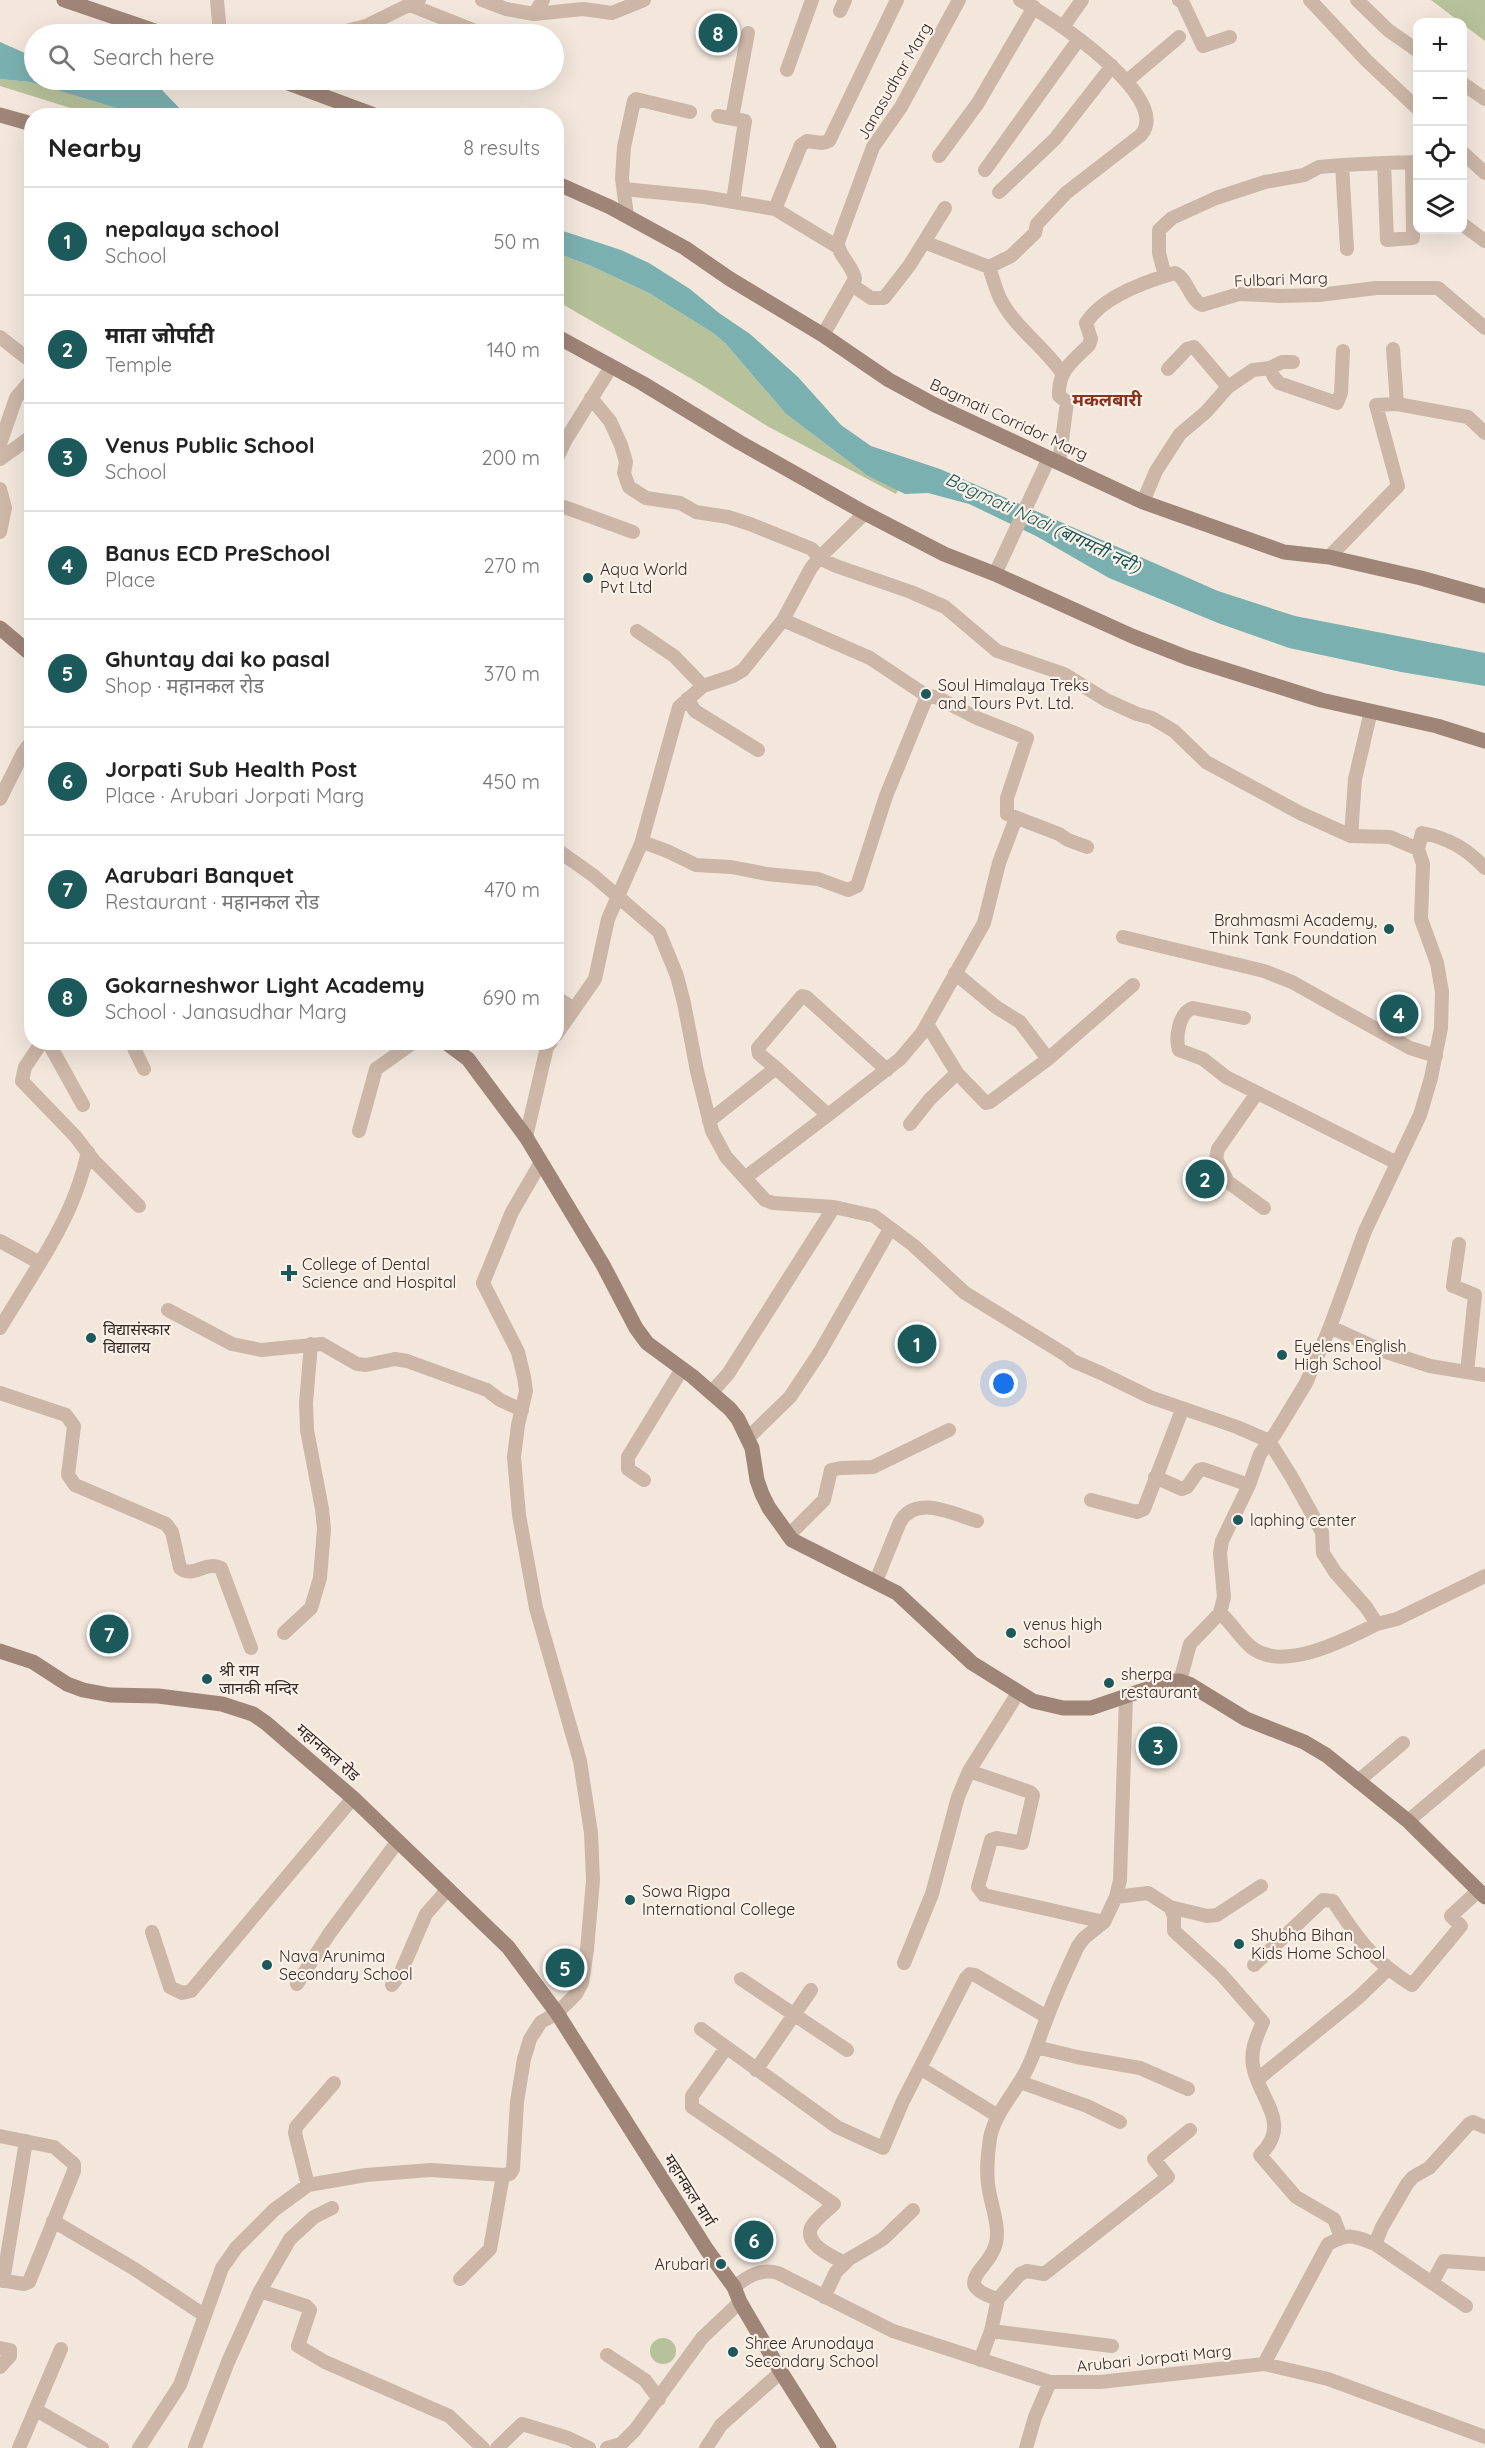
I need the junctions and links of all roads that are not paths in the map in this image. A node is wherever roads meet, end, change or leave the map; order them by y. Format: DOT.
graph roads {
  1 [pos="64,0"];
  2 [pos="217,0"];
  3 [pos="482,0"];
  4 [pos="543,0"];
  5 [pos="644,0"];
  6 [pos="812,0"];
  7 [pos="897,0"];
  8 [pos="959,0"];
  9 [pos="1020,0"];
  10 [pos="1082,0"];
  11 [pos="1310,0"];
  12 [pos="1356,0"];
  13 [pos="1184,1"];
  14 [pos="414,3"];
  15 [pos="1034,7"];
  16 [pos="534,14"];
  17 [pos="135,24"];
  18 [pos="219,24"];
  19 [pos="370,24"];
  20 [pos="461,24"];
  21 [pos="1063,27"];
  22 [pos="748,33"];
  23 [pos="1179,37"];
  24 [pos="1230,37"];
  25 [pos="1079,39"];
  26 [pos="1413,48"];
  27 [pos="1112,66"];
  28 [pos="787,70"];
  29 [pos="1127,81"];
  30 [pos="1467,86"];
  31 [pos="307,90"];
  32 [pos="1485,99"];
  33 [pos="1413,104"];
  34 [pos="355,108"];
  35 [pos="690,111"];
  36 [pos="0,115"];
  37 [pos="24,122"];
  38 [pos="939,156"];
  39 [pos="1467,157"];
  40 [pos="1413,162"];
  41 [pos="1384,163"];
  42 [pos="1342,165"];
  43 [pos="985,170"];
  44 [pos="1485,173"];
  45 [pos="1414,180"];
  46 [pos="564,187"];
  47 [pos="624,189"];
  48 [pos="999,192"];
  49 [pos="733,201"];
  50 [pos="775,208"];
  51 [pos="945,208"];
  52 [pos="627,216"];
  53 [pos="1467,228"];
  54 [pos="1485,241"];
  55 [pos="924,242"];
  56 [pos="838,248"];
  57 [pos="1347,249"];
  58 [pos="989,267"];
  59 [pos="1165,276"];
  60 [pos="853,278"];
  61 [pos="1485,328"];
  62 [pos="823,335"];
  63 [pos="0,337"];
  64 [pos="564,341"];
  65 [pos="1393,349"];
  66 [pos="1343,351"];
  67 [pos="24,356"];
  68 [pos="1293,362"];
  69 [pos="611,367"];
  70 [pos="1270,368"];
  71 [pos="1168,369"];
  72 [pos="1062,373"];
  73 [pos="1228,387"];
  74 [pos="24,389"];
  75 [pos="591,398"];
  76 [pos="1397,404"];
  77 [pos="1485,433"];
  78 [pos="24,442"];
  79 [pos="0,444"];
  80 [pos="564,447"];
  81 [pos="0,459"];
  82 [pos="1054,460"];
  83 [pos="0,489"];
  84 [pos="1143,502"];
  85 [pos="564,507"];
  86 [pos="865,513"];
  87 [pos="0,532"];
  88 [pos="633,532"];
  89 [pos="1329,557"];
  90 [pos="819,558"];
  91 [pos="995,574"];
  92 [pos="1485,596"];
  93 [pos="783,620"];
  94 [pos="0,628"];
  95 [pos="637,631"];
  96 [pos="24,648"];
  97 [pos="703,686"];
  98 [pos="927,696"];
  99 [pos="687,699"];
  100 [pos="1371,711"];
  101 [pos="1485,741"];
  102 [pos="758,750"];
  103 [pos="24,751"];
  104 [pos="0,799"];
  105 [pos="1016,818"];
  106 [pos="1351,836"];
  107 [pos="640,844"];
  108 [pos="1087,847"];
  109 [pos="1418,849"];
  110 [pos="564,855"];
  111 [pos="1485,868"];
  112 [pos="619,898"];
  113 [pos="1123,937"];
  114 [pos="955,973"];
  115 [pos="1133,985"];
  116 [pos="564,1002"];
  117 [pos="574,1008"];
  118 [pos="1244,1018"];
  119 [pos="564,1023"];
  120 [pos="927,1024"];
  121 [pos="37,1050"];
  122 [pos="52,1050"];
  123 [pos="135,1050"];
  124 [pos="403,1050"];
  125 [pos="456,1050"];
  126 [pos="546,1050"];
  127 [pos="1436,1056"];
  128 [pos="1048,1059"];
  129 [pos="776,1068"];
  130 [pos="144,1069"];
  131 [pos="887,1070"];
  132 [pos="957,1073"];
  133 [pos="1257,1094"];
  134 [pos="83,1105"];
  135 [pos="828,1115"];
  136 [pos="709,1121"];
  137 [pos="910,1124"];
  138 [pos="359,1131"];
  139 [pos="526,1137"];
  140 [pos="88,1152"];
  141 [pos="541,1162"];
  142 [pos="1397,1163"];
  143 [pos="746,1177"];
  144 [pos="140,1206"];
  145 [pos="834,1207"];
  146 [pos="1264,1208"];
  147 [pos="890,1229"];
  148 [pos="0,1241"];
  149 [pos="1459,1244"];
  150 [pos="40,1263"];
  151 [pos="168,1310"];
  152 [pos="1330,1327"];
  153 [pos="0,1328"];
  154 [pos="311,1344"];
  155 [pos="682,1369"];
  156 [pos="1467,1372"];
  157 [pos="1485,1375"];
  158 [pos="0,1393"];
  159 [pos="711,1393"];
  160 [pos="522,1410"];
  161 [pos="1182,1410"];
  162 [pos="949,1430"];
  163 [pos="748,1438"];
  164 [pos="1269,1442"];
  165 [pos="1155,1478"];
  166 [pos="644,1480"];
  167 [pos="1249,1485"];
  168 [pos="1091,1500"];
  169 [pos="977,1521"];
  170 [pos="788,1536"];
  171 [pos="1485,1576"];
  172 [pos="876,1581"];
  173 [pos="1221,1612"];
  174 [pos="1377,1624"];
  175 [pos="284,1633"];
  176 [pos="250,1648"];
  177 [pos="0,1651"];
  178 [pos="1180,1681"];
  179 [pos="1018,1693"];
  180 [pos="1126,1697"];
  181 [pos="1403,1743"];
  182 [pos="1485,1756"];
  183 [pos="969,1771"];
  184 [pos="1358,1781"];
  185 [pos="353,1798"];
  186 [pos="1408,1821"];
  187 [pos="398,1841"];
  188 [pos="1261,1886"];
  189 [pos="448,1889"];
  190 [pos="1481,1894"];
  191 [pos="1116,1897"];
  192 [pos="1170,1907"];
  193 [pos="1104,1922"];
  194 [pos="153,1932"];
  195 [pos="904,1963"];
  196 [pos="1254,1965"];
  197 [pos="1387,1970"];
  198 [pos="741,1979"];
  199 [pos="297,1984"];
  200 [pos="392,1985"];
  201 [pos="811,1990"];
  202 [pos="557,2013"];
  203 [pos="794,2015"];
  204 [pos="1047,2017"];
  205 [pos="701,2028"];
  206 [pos="1036,2047"];
  207 [pos="726,2048"];
  208 [pos="847,2050"];
  209 [pos="920,2068"];
  210 [pos="756,2070"];
  211 [pos="1258,2079"];
  212 [pos="1020,2082"];
  213 [pos="334,2083"];
  214 [pos="1188,2089"];
  215 [pos="998,2116"];
  216 [pos="1120,2122"];
  217 [pos="1485,2127"];
  218 [pos="1190,2130"];
  219 [pos="0,2136"];
  220 [pos="26,2141"];
  221 [pos="503,2175"];
  222 [pos="308,2185"];
  223 [pos="332,2208"];
  224 [pos="913,2210"];
  225 [pos="53,2222"];
  226 [pos="1341,2237"];
  227 [pos="1375,2244"];
  228 [pos="844,2263"];
  229 [pos="1485,2264"];
  230 [pos="460,2279"];
  231 [pos="1,2280"];
  232 [pos="1432,2283"];
  233 [pos="734,2287"];
  234 [pos="260,2291"];
  235 [pos="824,2297"];
  236 [pos="998,2299"];
  237 [pos="740,2302"];
  238 [pos="1466,2306"];
  239 [pos="204,2315"];
  240 [pos="991,2331"];
  241 [pos="1112,2346"];
  242 [pos="0,2348"];
  243 [pos="61,2349"];
  244 [pos="607,2355"];
  245 [pos="980,2360"];
  246 [pos="1264,2364"];
  247 [pos="0,2367"];
  248 [pos="781,2372"];
  249 [pos="1050,2382"];
  250 [pos="659,2399"];
  251 [pos="36,2410"];
  252 [pos="1485,2437"];
  253 [pos="195,2447"];
  254 [pos="19,2448"];
  255 [pos="102,2448"];
  256 [pos="139,2448"];
  257 [pos="483,2448"];
  258 [pos="497,2448"];
  259 [pos="589,2448"];
  260 [pos="607,2448"];
  261 [pos="706,2448"];
  262 [pos="829,2448"];
  263 [pos="1026,2448"];
  1 -- 17 [label="main road"];
  2 -- 18 [label="street"];
  3 -- 16 [label="street"];
  4 -- 16 [label="street"];
  5 -- 16 [label="street"];
  6 -- 28 [label="street"];
  7 -- 50 [label="street"];
  8 -- 56 [label="street, Janasudhar Marg"];
  9 -- 15 [label="street"];
  10 -- 21 [label="street"];
  11 -- 33 [label="street"];
  12 -- 26 [label="street"];
  13 -- 24 [label="street"];
  14 -- 19 [label="street"];
  14 -- 20 [label="street"];
  15 -- 21 [label="street"];
  15 -- 38 [label="street"];
  21 -- 25 [label="street"];
  22 -- 49 [label="street"];
  23 -- 29 [label="street"];
  25 -- 27 [label="street"];
  25 -- 43 [label="street"];
  27 -- 29 [label="street"];
  27 -- 48 [label="street"];
  29 -- 58 [label="street"];
  30 -- 32 [label="street"];
  31 -- 34 [label="main road"];
  35 -- 47 [label="street"];
  36 -- 37 [label="main road"];
  39 -- 44 [label="street"];
  40 -- 41 [label="street"];
  41 -- 42 [label="street"];
  41 -- 45 [label="street"];
  42 -- 57 [label="street"];
  42 -- 59 [label="street"];
  46 -- 52 [label="main road, Bagmati Corridor Marg"];
  47 -- 49 [label="street"];
  47 -- 52 [label="street"];
  49 -- 50 [label="street"];
  50 -- 56 [label="street"];
  51 -- 55 [label="street"];
  52 -- 62 [label="main road, Bagmati Corridor Marg"];
  53 -- 54 [label="street"];
  55 -- 58 [label="street"];
  55 -- 60 [label="street"];
  56 -- 60 [label="street"];
  58 -- 72 [label="street"];
  59 -- 61 [label="street, Fulbari Marg"];
  59 -- 72 [label="street"];
  60 -- 62 [label="street"];
  62 -- 82 [label="main road, Bagmati Corridor Marg"];
  63 -- 67 [label="street"];
  64 -- 69 [label="main road"];
  65 -- 76 [label="street"];
  66 -- 70 [label="street"];
  68 -- 70 [label="street"];
  69 -- 75 [label="street"];
  69 -- 86 [label="main road"];
  70 -- 73 [label="street"];
  71 -- 73 [label="street"];
  72 -- 82 [label="street"];
  73 -- 84 [label="street"];
  74 -- 79 [label="street"];
  75 -- 80 [label="street"];
  75 -- 90 [label="street"];
  76 -- 77 [label="street"];
  76 -- 89 [label="street"];
  78 -- 81 [label="street"];
  82 -- 84 [label="main road, Bagmati Corridor Marg"];
  82 -- 91 [label="street"];
  83 -- 87 [label="street"];
  84 -- 89 [label="main road, Bagmati Corridor Marg"];
  85 -- 88 [label="street"];
  86 -- 90 [label="street"];
  86 -- 91 [label="main road"];
  89 -- 92 [label="main road, Bagmati Corridor Marg"];
  90 -- 93 [label="street"];
  90 -- 106 [label="street"];
  91 -- 100 [label="main road"];
  93 -- 97 [label="street"];
  93 -- 98 [label="street"];
  94 -- 96 [label="main road"];
  95 -- 97 [label="street"];
  97 -- 99 [label="street"];
  98 -- 105 [label="street"];
  98 -- 107 [label="street"];
  99 -- 102 [label="street"];
  99 -- 107 [label="street"];
  100 -- 101 [label="main road"];
  100 -- 106 [label="street"];
  103 -- 104 [label="street"];
  105 -- 108 [label="street"];
  105 -- 114 [label="street"];
  106 -- 109 [label="street"];
  107 -- 112 [label="street"];
  109 -- 111 [label="street"];
  109 -- 127 [label="street"];
  110 -- 112 [label="street"];
  112 -- 117 [label="street"];
  112 -- 136 [label="street"];
  113 -- 127 [label="street"];
  114 -- 120 [label="street"];
  114 -- 128 [label="street"];
  115 -- 128 [label="street"];
  116 -- 117 [label="street"];
  117 -- 119 [label="street"];
  118 -- 133 [label="street"];
  120 -- 131 [label="street"];
  120 -- 132 [label="street"];
  121 -- 140 [label="street"];
  122 -- 134 [label="street"];
  123 -- 130 [label="street"];
  124 -- 138 [label="street"];
  125 -- 139 [label="main road"];
  126 -- 139 [label="street"];
  127 -- 142 [label="street"];
  128 -- 132 [label="street"];
  129 -- 131 [label="street"];
  129 -- 135 [label="street"];
  129 -- 136 [label="street"];
  131 -- 135 [label="street"];
  132 -- 137 [label="street"];
  133 -- 142 [label="street"];
  133 -- 146 [label="street"];
  135 -- 143 [label="street"];
  136 -- 143 [label="street"];
  139 -- 141 [label="main road"];
  140 -- 144 [label="street"];
  140 -- 150 [label="street"];
  141 -- 155 [label="main road"];
  141 -- 160 [label="street"];
  142 -- 152 [label="street"];
  143 -- 145 [label="street"];
  145 -- 147 [label="street"];
  145 -- 159 [label="street"];
  147 -- 161 [label="street"];
  147 -- 163 [label="street"];
  148 -- 150 [label="street"];
  149 -- 156 [label="street"];
  150 -- 153 [label="street"];
  151 -- 154 [label="street"];
  152 -- 156 [label="street"];
  152 -- 164 [label="street"];
  154 -- 160 [label="street"];
  154 -- 175 [label="street"];
  155 -- 159 [label="main road"];
  155 -- 166 [label="street"];
  156 -- 157 [label="street"];
  158 -- 176 [label="street"];
  159 -- 163 [label="main road"];
  160 -- 202 [label="street"];
  161 -- 164 [label="street"];
  161 -- 165 [label="street"];
  162 -- 170 [label="street"];
  163 -- 170 [label="main road"];
  164 -- 167 [label="street"];
  164 -- 174 [label="street"];
  165 -- 167 [label="street"];
  165 -- 168 [label="street"];
  167 -- 173 [label="street"];
  169 -- 172 [label="street"];
  170 -- 172 [label="main road"];
  171 -- 174 [label="street"];
  172 -- 179 [label="main road"];
  173 -- 174 [label="street"];
  173 -- 178 [label="street"];
  177 -- 185 [label="main road, महानकल रोड"];
  178 -- 180 [label="main road"];
  178 -- 184 [label="main road"];
  179 -- 180 [label="main road"];
  179 -- 183 [label="street"];
  180 -- 191 [label="street"];
  181 -- 184 [label="street"];
  182 -- 186 [label="street"];
  183 -- 193 [label="street"];
  183 -- 195 [label="street"];
  184 -- 186 [label="main road"];
  185 -- 187 [label="main road, महानकल रोड"];
  185 -- 194 [label="street"];
  186 -- 190 [label="main road"];
  187 -- 189 [label="main road, महानकल रोड"];
  187 -- 199 [label="street"];
  188 -- 192 [label="street"];
  189 -- 200 [label="street"];
  189 -- 202 [label="main road, महानकल रोड"];
  190 -- 197 [label="street"];
  191 -- 192 [label="street"];
  191 -- 193 [label="street"];
  192 -- 211 [label="street"];
  193 -- 204 [label="street"];
  196 -- 197 [label="street"];
  197 -- 211 [label="street"];
  198 -- 203 [label="street"];
  201 -- 203 [label="street"];
  202 -- 221 [label="street"];
  202 -- 233 [label="main road, महानकल मार्ग"];
  203 -- 208 [label="street"];
  203 -- 210 [label="street"];
  204 -- 206 [label="street"];
  204 -- 209 [label="street"];
  205 -- 207 [label="street"];
  206 -- 212 [label="street"];
  206 -- 214 [label="street"];
  207 -- 210 [label="street"];
  207 -- 228 [label="street"];
  209 -- 210 [label="street"];
  209 -- 215 [label="street"];
  211 -- 226 [label="street"];
  212 -- 215 [label="street"];
  212 -- 216 [label="street"];
  213 -- 222 [label="street"];
  215 -- 236 [label="street"];
  217 -- 227 [label="street"];
  218 -- 236 [label="street"];
  219 -- 220 [label="street"];
  220 -- 225 [label="street"];
  220 -- 231 [label="street"];
  221 -- 222 [label="street"];
  221 -- 230 [label="street"];
  222 -- 239 [label="street"];
  223 -- 234 [label="street"];
  224 -- 228 [label="street"];
  225 -- 231 [label="street"];
  225 -- 239 [label="street"];
  226 -- 227 [label="street"];
  226 -- 246 [label="street"];
  227 -- 232 [label="street"];
  228 -- 235 [label="street"];
  229 -- 232 [label="street"];
  232 -- 238 [label="street"];
  233 -- 235 [label="street, Arubari Jorpati Marg"];
  233 -- 237 [label="main road, महानकल मार्ग"];
  234 -- 253 [label="street"];
  234 -- 257 [label="street"];
  235 -- 245 [label="street, Arubari Jorpati Marg"];
  236 -- 240 [label="street"];
  237 -- 248 [label="main road, महानकल मार्ग"];
  237 -- 250 [label="street"];
  239 -- 256 [label="street"];
  240 -- 241 [label="street"];
  240 -- 245 [label="street"];
  242 -- 247 [label="street"];
  243 -- 251 [label="street"];
  244 -- 250 [label="street"];
  245 -- 249 [label="street, Arubari Jorpati Marg"];
  246 -- 249 [label="street, Arubari Jorpati Marg"];
  246 -- 252 [label="street, Arubari Jorpati Marg"];
  248 -- 261 [label="street"];
  248 -- 262 [label="main road, महानकल मार्ग"];
  249 -- 263 [label="street"];
  250 -- 260 [label="street"];
  251 -- 254 [label="street"];
  251 -- 255 [label="street"];
  258 -- 259 [label="street"];
}
